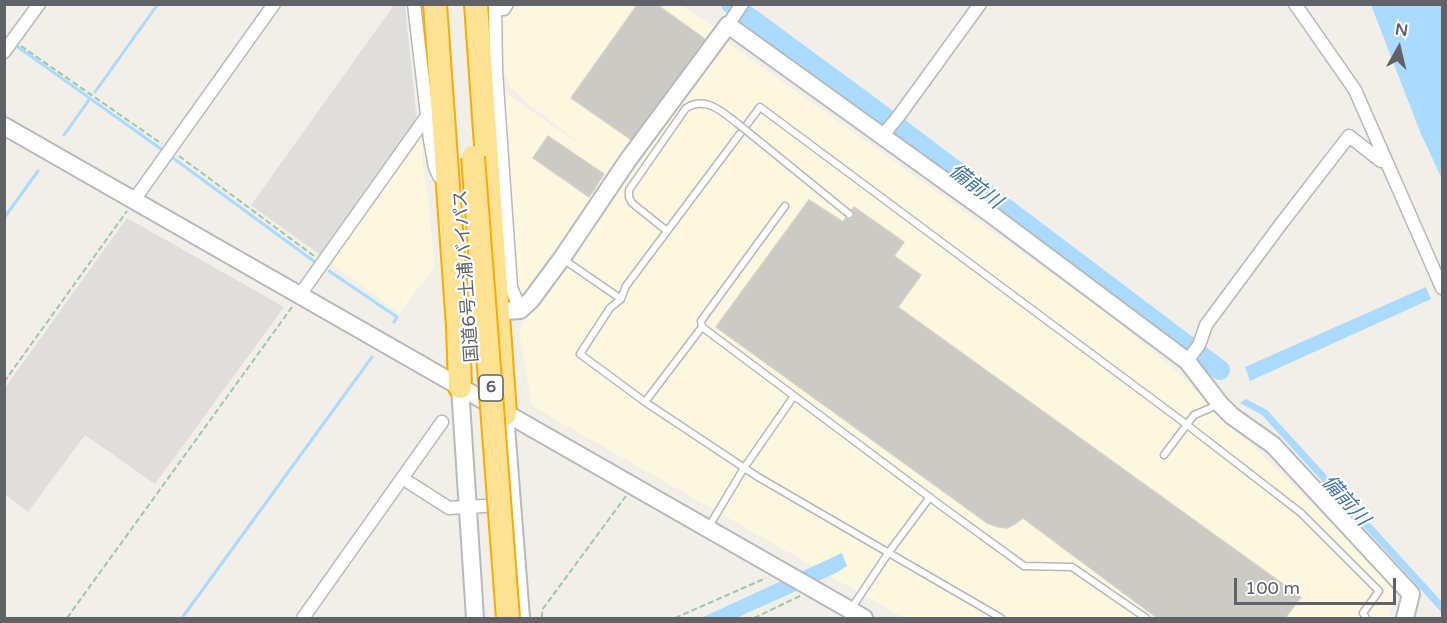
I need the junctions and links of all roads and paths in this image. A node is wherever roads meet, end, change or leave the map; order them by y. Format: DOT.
graph roads {
  1 [pos="39,4"];
  2 [pos="274,4"];
  3 [pos="414,4"];
  4 [pos="435,4"];
  5 [pos="447,4"];
  6 [pos="463,4"];
  7 [pos="507,4"];
  8 [pos="742,4"];
  9 [pos="980,4"];
  10 [pos="1295,4"];
  11 [pos="489,6"];
  12 [pos="730,20"];
  13 [pos="13,40"];
  14 [pos="4,52"];
  15 [pos="427,116"];
  16 [pos="4,126"];
  17 [pos="886,132"];
  18 [pos="170,150"];
  19 [pos="466,157"];
  20 [pos="1386,161"];
  21 [pos="447,181"];
  22 [pos="134,200"];
  23 [pos="785,206"];
  24 [pos="849,214"];
  25 [pos="667,231"];
  26 [pos="562,258"];
  27 [pos="323,263"];
  28 [pos="1443,288"];
  29 [pos="299,296"];
  30 [pos="621,299"];
  31 [pos="509,311"];
  32 [pos="458,326"];
  33 [pos="702,327"];
  34 [pos="1193,354"];
  35 [pos="4,382"];
  36 [pos="460,387"];
  37 [pos="794,396"];
  38 [pos="645,402"];
  39 [pos="1220,404"];
  40 [pos="505,414"];
  41 [pos="442,422"];
  42 [pos="1186,424"];
  43 [pos="1164,455"];
  44 [pos="744,468"];
  45 [pos="402,478"];
  46 [pos="631,485"];
  47 [pos="930,497"];
  48 [pos="512,505"];
  49 [pos="468,507"];
  50 [pos="708,529"];
  51 [pos="889,552"];
  52 [pos="779,570"];
  53 [pos="814,590"];
  54 [pos="854,616"];
  55 [pos="67,618"];
  56 [pos="303,618"];
  57 [pos="475,618"];
  58 [pos="492,618"];
  59 [pos="508,618"];
  60 [pos="521,618"];
  61 [pos="542,618"];
  62 [pos="675,618"];
  63 [pos="754,618"];
  64 [pos="1001,618"];
  65 [pos="1146,618"];
  66 [pos="1366,618"];
  67 [pos="1405,618"];
  1 -- 13 [label="street"];
  2 -- 18 [label="street"];
  3 -- 15 [label="street"];
  4 -- 21 [label="highway"];
  5 -- 19 [label="highway, 国道6号土浦バイパス / 6"];
  6 -- 19 [label="highway, 国道6号土浦バイパス / 6"];
  7 -- 11 [label="street"];
  8 -- 12 [label="street"];
  9 -- 17 [label="street"];
  10 -- 20 [label="street"];
  11 -- 31 [label="highway"];
  12 -- 17 [label="street"];
  12 -- 26 [label="street"];
  13 -- 14 [label="street"];
  13 -- 18 [label="path"];
  15 -- 21 [label="street"];
  15 -- 27 [label="street"];
  16 -- 22 [label="street"];
  17 -- 34 [label="street"];
  18 -- 22 [label="street"];
  18 -- 27 [label="path"];
  19 -- 58 [label="highway, 国道6号土浦バイパス / 6"];
  19 -- 59 [label="highway, 国道6号土浦バイパス / 6, bridge"];
  20 -- 28 [label="street"];
  20 -- 34 [label="street"];
  21 -- 32 [label="highway"];
  22 -- 29 [label="street"];
  22 -- 35 [label="path"];
  23 -- 33 [label="lane"];
  24 -- 25 [label="lane, bridge"];
  25 -- 30 [label="lane"];
  25 -- 42 [label="lane"];
  26 -- 30 [label="lane"];
  26 -- 31 [label="street"];
  27 -- 29 [label="street"];
  29 -- 36 [label="street"];
  29 -- 55 [label="path"];
  30 -- 38 [label="lane"];
  31 -- 32 [label="street"];
  31 -- 40 [label="highway"];
  32 -- 36 [label="highway"];
  33 -- 37 [label="lane"];
  33 -- 38 [label="lane"];
  34 -- 39 [label="street"];
  36 -- 40 [label="street"];
  36 -- 49 [label="street"];
  37 -- 44 [label="lane"];
  37 -- 47 [label="lane"];
  38 -- 44 [label="lane"];
  39 -- 42 [label="lane"];
  39 -- 67 [label="street"];
  40 -- 46 [label="street"];
  40 -- 48 [label="street"];
  41 -- 45 [label="street"];
  42 -- 43 [label="lane"];
  42 -- 66 [label="lane"];
  44 -- 50 [label="lane"];
  44 -- 51 [label="lane"];
  45 -- 49 [label="street"];
  45 -- 56 [label="street"];
  46 -- 50 [label="street"];
  46 -- 61 [label="path"];
  47 -- 51 [label="lane"];
  47 -- 65 [label="lane"];
  48 -- 49 [label="street"];
  48 -- 60 [label="street"];
  49 -- 57 [label="street"];
  50 -- 52 [label="street"];
  51 -- 54 [label="lane"];
  51 -- 64 [label="lane"];
  52 -- 53 [label="street"];
  52 -- 62 [label="path"];
  53 -- 54 [label="street"];
  53 -- 63 [label="path"];
}
